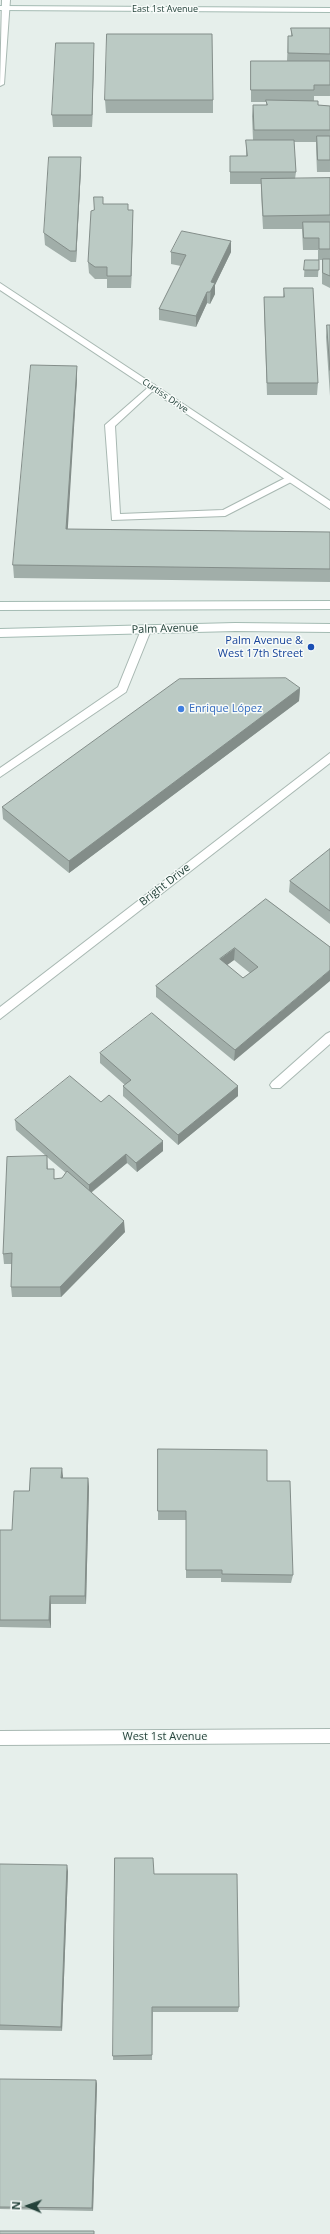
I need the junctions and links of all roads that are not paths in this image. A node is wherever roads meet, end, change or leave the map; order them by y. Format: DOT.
graph roads {
  1 [pos="4,5"];
  2 [pos="330,10"];
  3 [pos="0,84"];
  4 [pos="0,286"];
  5 [pos="152,387"];
  6 [pos="290,479"];
  7 [pos="330,506"];
  8 [pos="330,605"];
  9 [pos="0,606"];
  10 [pos="330,628"];
  11 [pos="146,630"];
  12 [pos="0,633"];
  13 [pos="330,757"];
  14 [pos="0,774"];
  15 [pos="0,1014"];
  16 [pos="330,1037"];
  17 [pos="276,1085"];
  18 [pos="330,1736"];
  19 [pos="0,1738"];
  1 -- 2 [label="street, East 1st Avenue"];
  1 -- 3 [label="street"];
  4 -- 5 [label="street, Curtiss Drive"];
  5 -- 6 [label="street, Curtiss Drive"];
  5 -- 6 [label="street"];
  6 -- 7 [label="street, Curtiss Drive"];
  8 -- 9 [label="street, Palm Avenue"];
  10 -- 11 [label="street, Palm Avenue"];
  11 -- 12 [label="street, Palm Avenue"];
  11 -- 14 [label="street"];
  13 -- 15 [label="street, Bright Drive"];
  16 -- 17 [label="street"];
  18 -- 19 [label="street, West 1st Avenue"];
}
